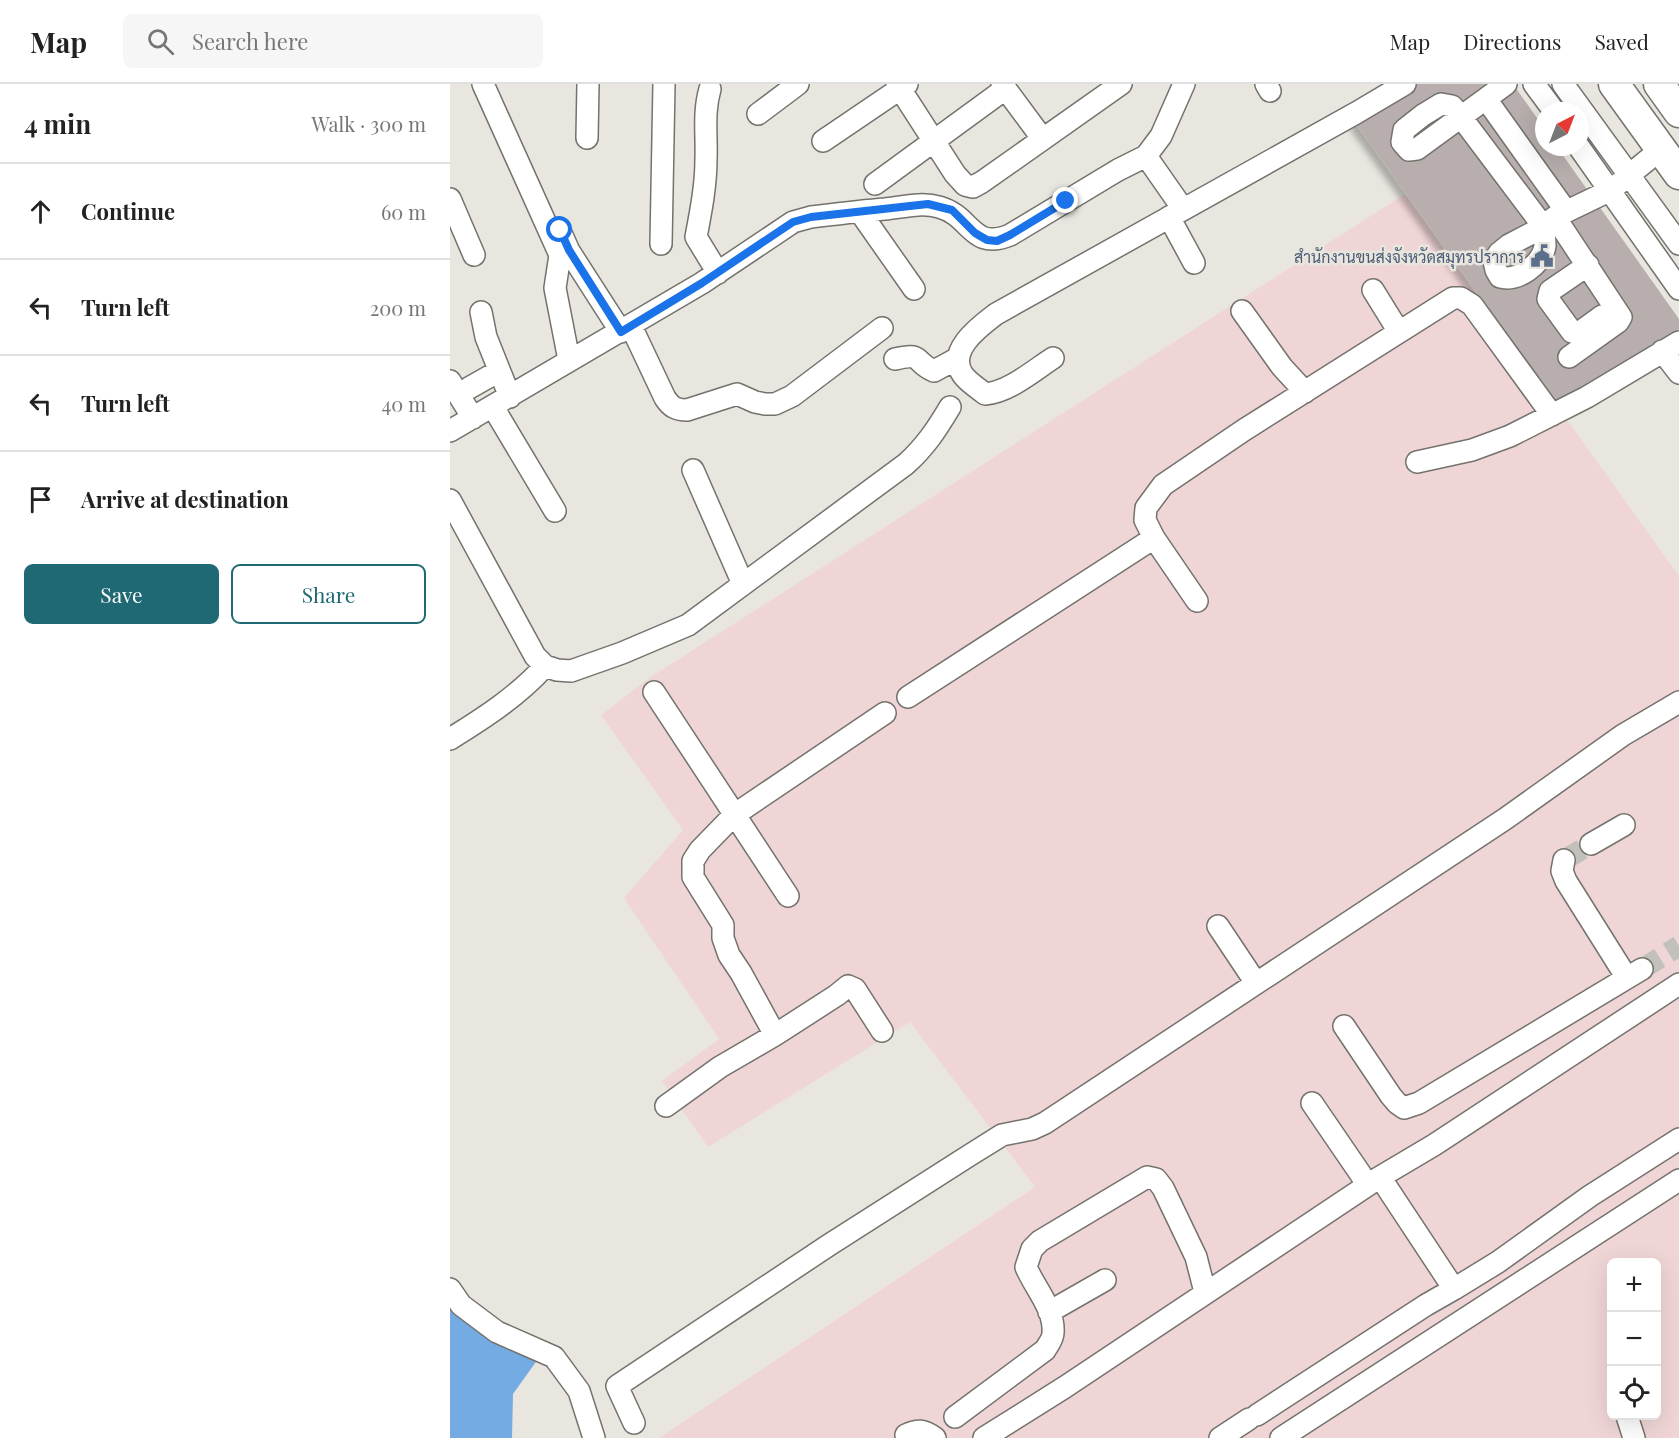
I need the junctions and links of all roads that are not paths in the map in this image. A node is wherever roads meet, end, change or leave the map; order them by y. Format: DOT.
graph roads {
  1 [pos="483,84"];
  2 [pos="496,84"];
  3 [pos="588,84"];
  4 [pos="664,84"];
  5 [pos="798,84"];
  6 [pos="1121,84"];
  7 [pos="1184,84"];
  8 [pos="1405,84"];
  9 [pos="1506,84"];
  10 [pos="1534,84"];
  11 [pos="1563,84"];
  12 [pos="1614,84"];
  13 [pos="1659,84"];
  14 [pos="901,86"];
  15 [pos="1004,87"];
  16 [pos="711,89"];
  17 [pos="1486,99"];
  18 [pos="1547,102"];
  19 [pos="1679,112"];
  20 [pos="758,114"];
  21 [pos="586,138"];
  22 [pos="1042,138"];
  23 [pos="823,141"];
  24 [pos="934,142"];
  25 [pos="1661,149"];
  26 [pos="1146,156"];
  27 [pos="1586,156"];
  28 [pos="1679,174"];
  29 [pos="1629,176"];
  30 [pos="875,184"];
  31 [pos="1611,190"];
  32 [pos="450,199"];
  33 [pos="860,212"];
  34 [pos="1176,213"];
  35 [pos="1555,218"];
  36 [pos="661,244"];
  37 [pos="1679,244"];
  38 [pos="474,255"];
  39 [pos="1194,263"];
  40 [pos="1588,265"];
  41 [pos="718,273"];
  42 [pos="914,289"];
  43 [pos="1679,289"];
  44 [pos="1372,290"];
  45 [pos="1614,306"];
  46 [pos="1242,311"];
  47 [pos="480,312"];
  48 [pos="882,328"];
  49 [pos="626,329"];
  50 [pos="1399,332"];
  51 [pos="1671,346"];
  52 [pos="1569,357"];
  53 [pos="958,358"];
  54 [pos="1053,358"];
  55 [pos="895,359"];
  56 [pos="569,360"];
  57 [pos="499,371"];
  58 [pos="1679,373"];
  59 [pos="459,384"];
  60 [pos="1305,392"];
  61 [pos="501,402"];
  62 [pos="950,407"];
  63 [pos="1552,415"];
  64 [pos="473,418"];
  65 [pos="450,431"];
  66 [pos="1417,462"];
  67 [pos="693,470"];
  68 [pos="450,500"];
  69 [pos="555,511"];
  70 [pos="1154,538"];
  71 [pos="743,584"];
  72 [pos="1197,602"];
  73 [pos="545,666"];
  74 [pos="654,692"];
  75 [pos="908,697"];
  76 [pos="1679,702"];
  77 [pos="885,713"];
  78 [pos="450,739"];
  79 [pos="734,815"];
  80 [pos="1624,825"];
  81 [pos="1591,844"];
  82 [pos="1564,860"];
  83 [pos="788,896"];
  84 [pos="1218,926"];
  85 [pos="1256,983"];
  86 [pos="1679,984"];
  87 [pos="1344,1026"];
  88 [pos="882,1031"];
  89 [pos="775,1035"];
  90 [pos="1312,1103"];
  91 [pos="666,1106"];
  92 [pos="1679,1139"];
  93 [pos="1679,1180"];
  94 [pos="1374,1181"];
  95 [pos="1105,1280"];
  96 [pos="450,1289"];
  97 [pos="1454,1289"];
  98 [pos="1205,1292"];
  99 [pos="1049,1312"];
  100 [pos="955,1417"];
  101 [pos="1628,1420"];
  102 [pos="633,1423"];
  103 [pos="906,1434"];
  104 [pos="594,1438"];
  105 [pos="935,1438"];
  106 [pos="984,1438"];
  107 [pos="1220,1438"];
  108 [pos="1281,1438"];
  109 [pos="1635,1438"];
  1 -- 56 [label="street"];
  2 -- 49 [label="street"];
  3 -- 21 [label="street"];
  4 -- 36 [label="street"];
  5 -- 20 [label="street"];
  6 -- 22 [label="street"];
  7 -- 26 [label="street"];
  8 -- 34 [label="street"];
  9 -- 17 [label="street"];
  10 -- 18 [label="street"];
  11 -- 29 [label="street"];
  12 -- 25 [label="highway"];
  13 -- 19 [label="highway"];
  14 -- 23 [label="street"];
  14 -- 24 [label="street"];
  15 -- 22 [label="street"];
  15 -- 24 [label="street"];
  16 -- 41 [label="street"];
  17 -- 35 [label="street"];
  17 -- 35 [label="street"];
  22 -- 24 [label="street"];
  24 -- 30 [label="street"];
  25 -- 28 [label="highway"];
  25 -- 29 [label="street"];
  26 -- 33 [label="street"];
  26 -- 34 [label="street"];
  27 -- 31 [label="street"];
  29 -- 31 [label="street"];
  29 -- 37 [label="street"];
  31 -- 35 [label="street"];
  31 -- 43 [label="street"];
  32 -- 38 [label="street"];
  33 -- 41 [label="street"];
  33 -- 42 [label="street"];
  34 -- 39 [label="street"];
  34 -- 53 [label="street"];
  35 -- 40 [label="street"];
  40 -- 45 [label="street"];
  40 -- 45 [label="street"];
  41 -- 49 [label="street"];
  44 -- 50 [label="street"];
  45 -- 52 [label="street"];
  46 -- 60 [label="street"];
  47 -- 57 [label="street"];
  48 -- 49 [label="street"];
  49 -- 56 [label="street"];
  50 -- 60 [label="street"];
  50 -- 63 [label="street"];
  51 -- 58 [label="street"];
  51 -- 63 [label="street"];
  53 -- 54 [label="street"];
  53 -- 55 [label="street"];
  56 -- 61 [label="street"];
  57 -- 59 [label="street"];
  57 -- 61 [label="street"];
  59 -- 64 [label="street"];
  60 -- 70 [label="street"];
  61 -- 64 [label="street"];
  61 -- 69 [label="street"];
  62 -- 71 [label="street"];
  63 -- 66 [label="street"];
  64 -- 65 [label="street"];
  67 -- 71 [label="street"];
  68 -- 73 [label="street"];
  70 -- 72 [label="street"];
  70 -- 75 [label="street"];
  71 -- 73 [label="street"];
  73 -- 78 [label="street"];
  74 -- 79 [label="street"];
  76 -- 85 [label="street"];
  77 -- 79 [label="street"];
  79 -- 83 [label="street"];
  79 -- 89 [label="street"];
  80 -- 81 [label="street"];
  82 -- 87 [label="street"];
  84 -- 85 [label="street"];
  85 -- 102 [label="street"];
  86 -- 94 [label="street"];
  88 -- 89 [label="street"];
  89 -- 91 [label="street"];
  90 -- 94 [label="street"];
  92 -- 97 [label="street"];
  93 -- 108 [label="street"];
  94 -- 97 [label="street"];
  94 -- 98 [label="street"];
  95 -- 99 [label="street"];
  96 -- 104 [label="street"];
  97 -- 107 [label="street"];
  98 -- 99 [label="street"];
  98 -- 106 [label="street"];
  99 -- 100 [label="street"];
  101 -- 109 [label="street"];
  103 -- 105 [label="street"];
}
